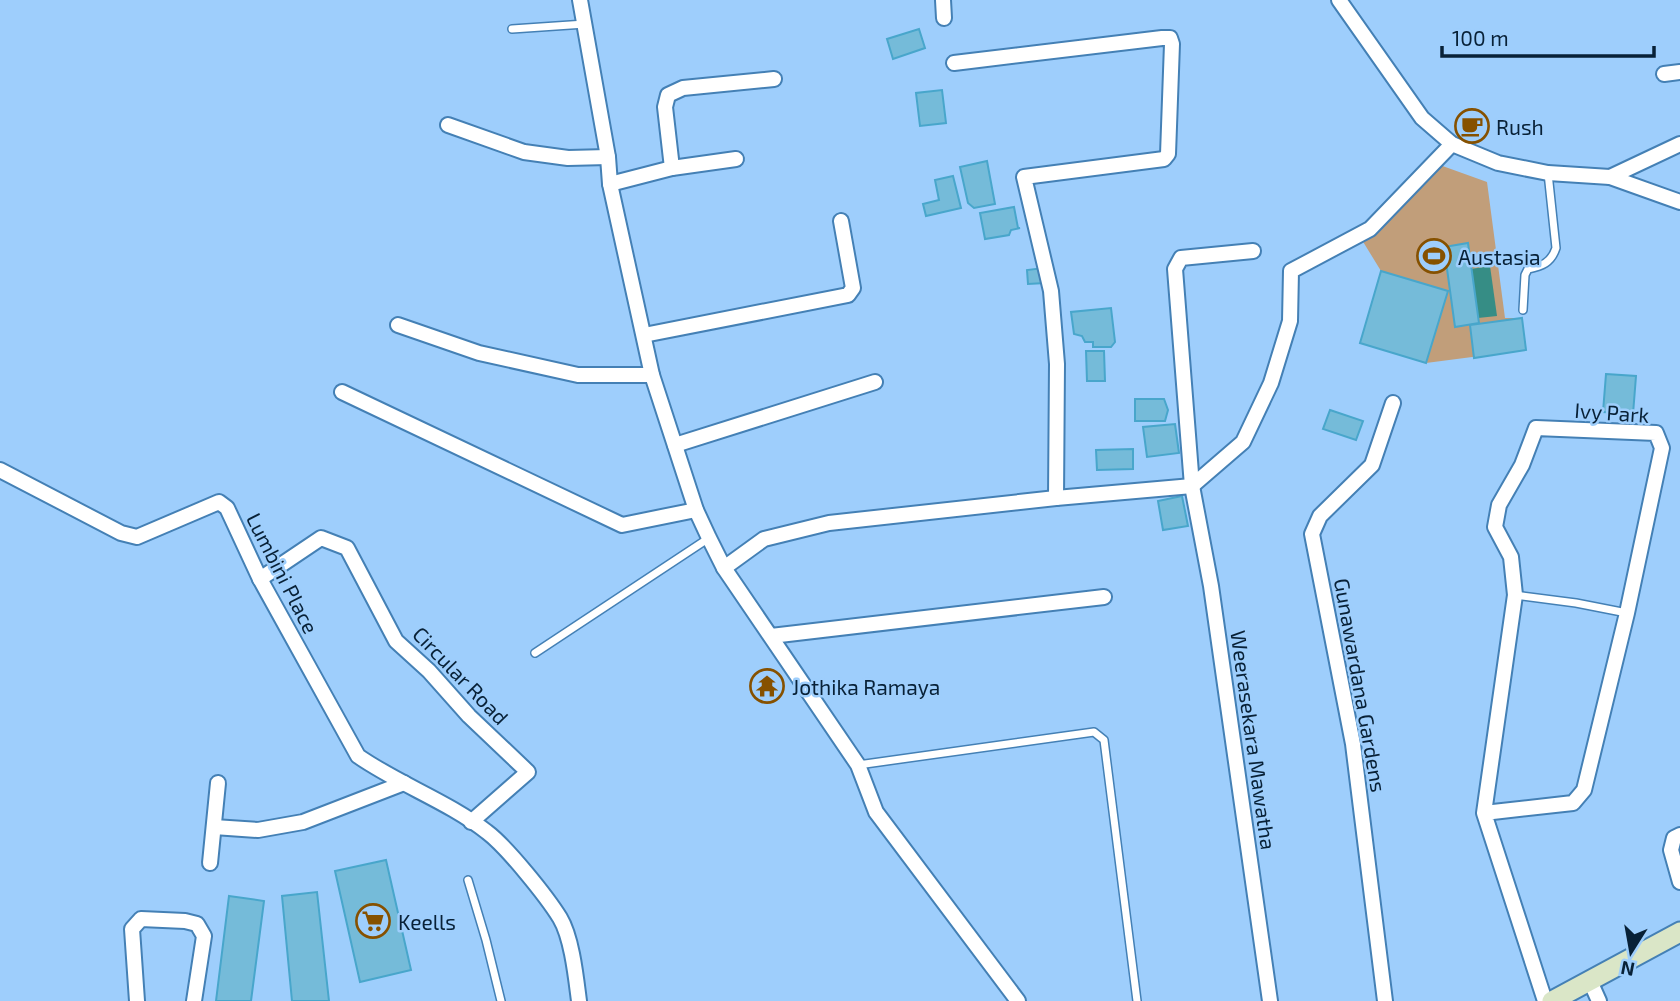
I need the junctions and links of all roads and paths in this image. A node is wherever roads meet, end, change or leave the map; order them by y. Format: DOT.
graph roads {
  1 [pos="580,0"];
  2 [pos="943,0"];
  3 [pos="1339,0"];
  4 [pos="944,18"];
  5 [pos="586,23"];
  6 [pos="512,29"];
  7 [pos="954,63"];
  8 [pos="1680,72"];
  9 [pos="1664,74"];
  10 [pos="774,79"];
  11 [pos="448,125"];
  12 [pos="1452,144"];
  13 [pos="1680,144"];
  14 [pos="608,157"];
  15 [pos="736,159"];
  16 [pos="672,168"];
  17 [pos="1548,173"];
  18 [pos="1610,177"];
  19 [pos="610,184"];
  20 [pos="1680,202"];
  21 [pos="841,221"];
  22 [pos="1253,251"];
  23 [pos="1523,310"];
  24 [pos="398,325"];
  25 [pos="644,335"];
  26 [pos="652,375"];
  27 [pos="876,382"];
  28 [pos="342,392"];
  29 [pos="1393,403"];
  30 [pos="675,445"];
  31 [pos="0,470"];
  32 [pos="1192,486"];
  33 [pos="1056,498"];
  34 [pos="696,510"];
  35 [pos="709,538"];
  36 [pos="724,568"];
  37 [pos="260,579"];
  38 [pos="1515,594"];
  39 [pos="1104,597"];
  40 [pos="1627,613"];
  41 [pos="771,636"];
  42 [pos="535,653"];
  43 [pos="858,765"];
  44 [pos="218,783"];
  45 [pos="404,783"];
  46 [pos="1484,814"];
  47 [pos="471,822"];
  48 [pos="214,827"];
  49 [pos="1680,835"];
  50 [pos="211,863"];
  51 [pos="468,880"];
  52 [pos="1680,882"];
  53 [pos="1680,932"];
  54 [pos="1590,981"];
  55 [pos="137,1001"];
  56 [pos="194,1001"];
  57 [pos="500,1001"];
  58 [pos="579,1001"];
  59 [pos="1018,1001"];
  60 [pos="1137,1001"];
  61 [pos="1270,1001"];
  62 [pos="1385,1001"];
  63 [pos="1545,1001"];
  64 [pos="1552,1001"];
  65 [pos="1599,1001"];
  1 -- 5 [label="street"];
  2 -- 4 [label="street"];
  3 -- 12 [label="street"];
  5 -- 6 [label="lane"];
  5 -- 14 [label="street"];
  7 -- 33 [label="street"];
  8 -- 9 [label="street"];
  10 -- 16 [label="street"];
  11 -- 14 [label="street"];
  12 -- 17 [label="street"];
  12 -- 32 [label="street"];
  13 -- 18 [label="street"];
  14 -- 19 [label="street"];
  15 -- 16 [label="street"];
  16 -- 19 [label="street"];
  17 -- 18 [label="street"];
  17 -- 23 [label="lane"];
  18 -- 20 [label="street"];
  19 -- 25 [label="street"];
  21 -- 25 [label="street"];
  22 -- 32 [label="street, Weerasekara Mawatha"];
  24 -- 26 [label="street"];
  25 -- 26 [label="street"];
  26 -- 30 [label="street"];
  27 -- 30 [label="street"];
  28 -- 34 [label="street"];
  29 -- 62 [label="street, Gunawardana Gardens"];
  30 -- 34 [label="street"];
  31 -- 37 [label="street, Lumbini Place"];
  32 -- 33 [label="street"];
  32 -- 61 [label="street, Weerasekara Mawatha"];
  33 -- 36 [label="street"];
  34 -- 35 [label="street"];
  35 -- 36 [label="street"];
  35 -- 42 [label="lane"];
  36 -- 41 [label="street"];
  37 -- 45 [label="street, Lumbini Place"];
  37 -- 47 [label="street, Circular Road"];
  38 -- 40 [label="lane"];
  38 -- 40 [label="street, Ivy Park"];
  38 -- 46 [label="street, Ivy Park"];
  39 -- 41 [label="street"];
  40 -- 46 [label="street, Ivy Park"];
  41 -- 43 [label="street"];
  43 -- 59 [label="street"];
  43 -- 60 [label="lane"];
  44 -- 48 [label="street"];
  45 -- 47 [label="street, Lumbini Place"];
  45 -- 48 [label="street"];
  46 -- 63 [label="street, Ivy Park"];
  47 -- 58 [label="street, Lumbini Place"];
  48 -- 50 [label="street"];
  49 -- 52 [label="street"];
  51 -- 57 [label="lane"];
  53 -- 54 [label="main road"];
  54 -- 64 [label="main road"];
  54 -- 65 [label="street"];
  55 -- 56 [label="street"];
}
